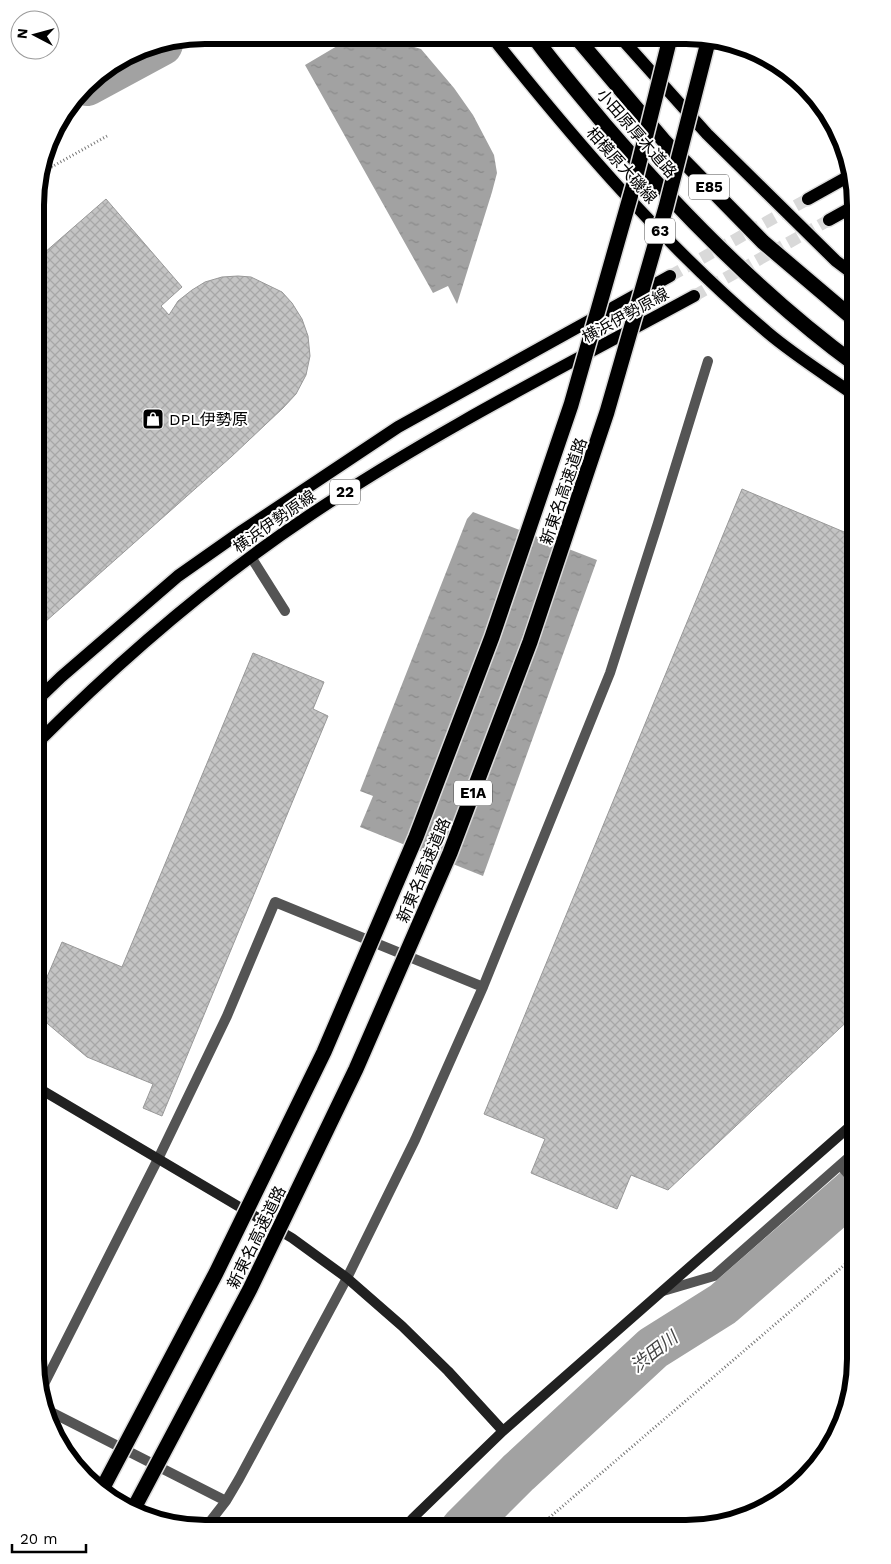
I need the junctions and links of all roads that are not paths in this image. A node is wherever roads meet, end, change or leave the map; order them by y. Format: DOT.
graph roads {
  1 [pos="498,44"];
  2 [pos="539,44"];
  3 [pos="582,44"];
  4 [pos="626,44"];
  5 [pos="669,44"];
  6 [pos="707,45"];
  7 [pos="845,179"];
  8 [pos="808,199"];
  9 [pos="847,210"];
  10 [pos="829,220"];
  11 [pos="847,269"];
  12 [pos="670,276"];
  13 [pos="694,296"];
  14 [pos="847,313"];
  15 [pos="847,358"];
  16 [pos="708,361"];
  17 [pos="847,390"];
  18 [pos="251,557"];
  19 [pos="285,612"];
  20 [pos="44,693"];
  21 [pos="44,736"];
  22 [pos="484,987"];
  23 [pos="44,1091"];
  24 [pos="847,1129"];
  25 [pos="158,1159"];
  26 [pos="847,1161"];
  27 [pos="842,1167"];
  28 [pos="847,1172"];
  29 [pos="347,1278"];
  30 [pos="663,1291"];
  31 [pos="46,1381"];
  32 [pos="53,1413"];
  33 [pos="503,1431"];
  34 [pos="104,1485"];
  35 [pos="226,1502"];
  36 [pos="136,1505"];
  37 [pos="211,1520"];
  38 [pos="411,1520"];
  1 -- 17 [label="main road, 相模原大磯線 / 63"];
  2 -- 15 [label="highway, 小田原厚木道路 / E85"];
  3 -- 14 [label="highway, 小田原厚木道路 / E85"];
  4 -- 11 [label="main road"];
  5 -- 34 [label="highway, 新東名高速道路 / E1A, bridge"];
  6 -- 36 [label="highway, 新東名高速道路 / E1A, bridge"];
  7 -- 8 [label="main road"];
  9 -- 10 [label="main road"];
  12 -- 20 [label="main road, 横浜伊勢原線 / 22"];
  13 -- 18 [label="main road, 横浜伊勢原線 / 22"];
  16 -- 22 [label="street"];
  18 -- 19 [label="street"];
  18 -- 21 [label="main road, 横浜伊勢原線 / 22"];
  22 -- 25 [label="street"];
  22 -- 29 [label="street"];
  23 -- 25 [label="street"];
  24 -- 30 [label="street"];
  25 -- 29 [label="street"];
  25 -- 31 [label="street"];
  26 -- 27 [label="street"];
  27 -- 28 [label="street"];
  27 -- 30 [label="street"];
  29 -- 33 [label="street"];
  29 -- 35 [label="street"];
  30 -- 33 [label="street"];
  32 -- 35 [label="street"];
  33 -- 38 [label="street"];
  35 -- 37 [label="street"];
}
